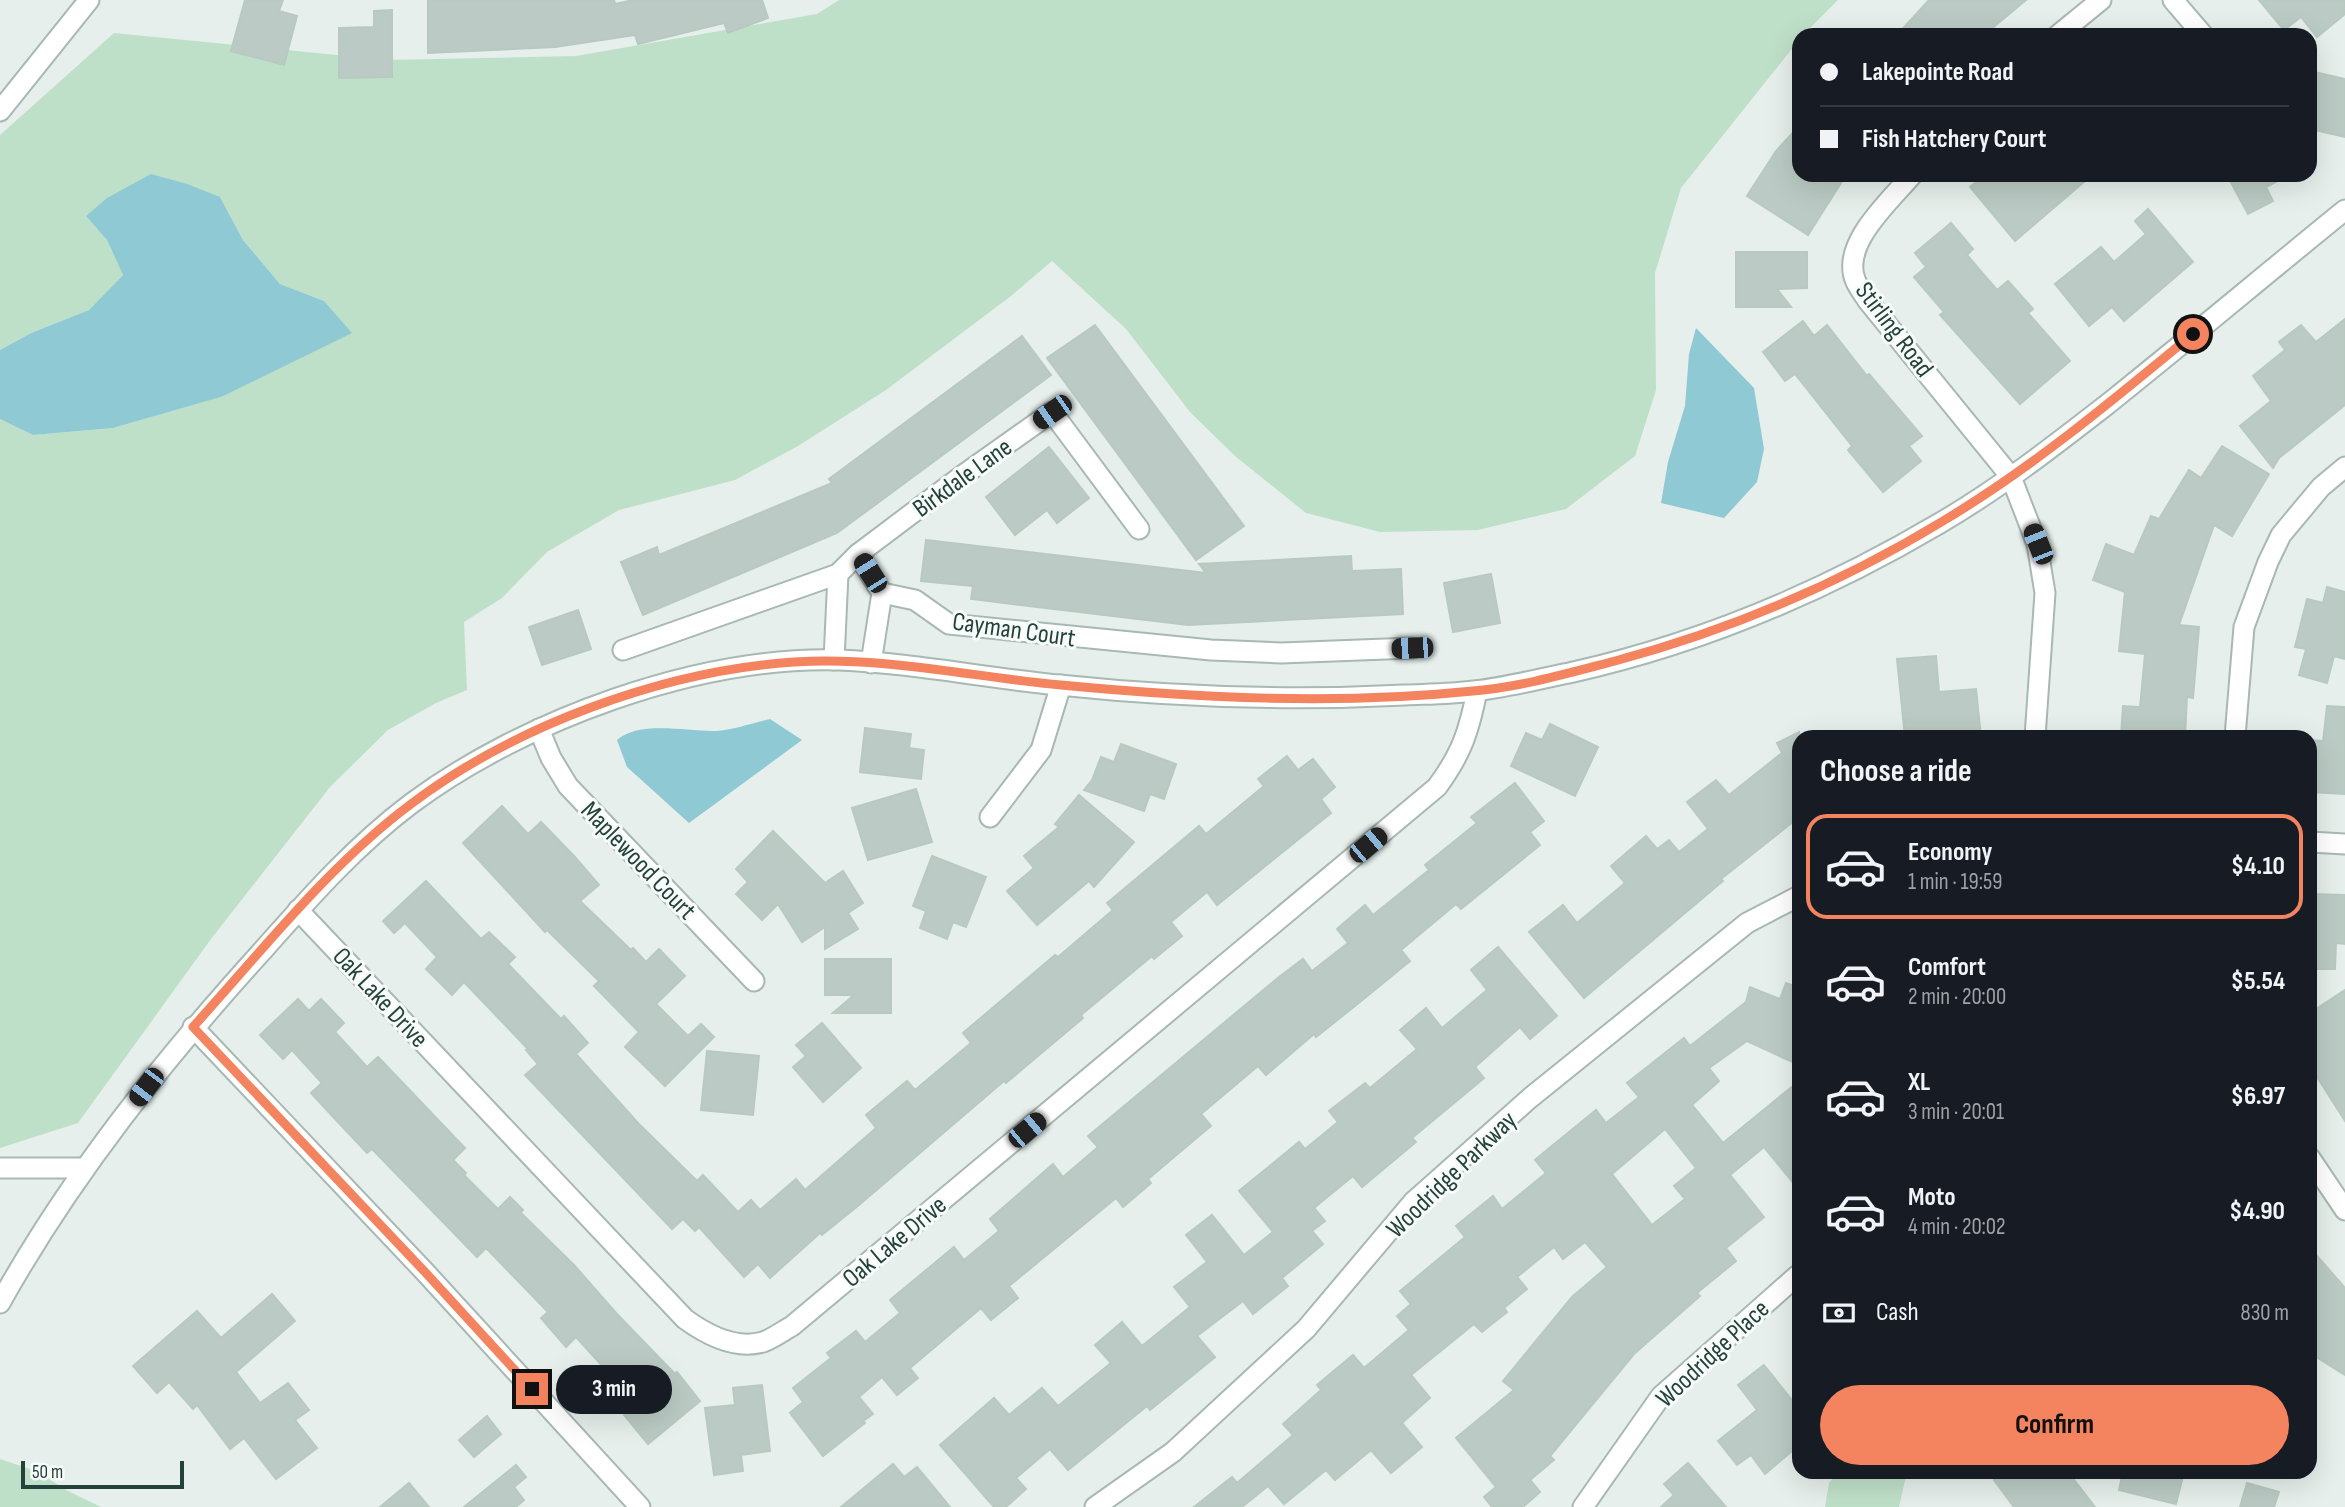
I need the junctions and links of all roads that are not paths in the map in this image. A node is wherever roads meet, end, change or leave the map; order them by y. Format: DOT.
graph roads {
  1 [pos="89,0"];
  2 [pos="2101,0"];
  3 [pos="2173,0"];
  4 [pos="2067,28"];
  5 [pos="2197,28"];
  6 [pos="0,111"];
  7 [pos="1906,182"];
  8 [pos="2345,210"];
  9 [pos="2345,467"];
  10 [pos="2011,477"];
  11 [pos="1139,530"];
  12 [pos="858,554"];
  13 [pos="838,574"];
  14 [pos="882,593"];
  15 [pos="1412,648"];
  16 [pos="623,650"];
  17 [pos="834,660"];
  18 [pos="870,663"];
  19 [pos="1061,685"];
  20 [pos="1477,691"];
  21 [pos="539,729"];
  22 [pos="2035,730"];
  23 [pos="2236,730"];
  24 [pos="990,817"];
  25 [pos="2317,843"];
  26 [pos="2345,845"];
  27 [pos="1792,900"];
  28 [pos="298,910"];
  29 [pos="754,981"];
  30 [pos="193,1027"];
  31 [pos="0,1168"];
  32 [pos="84,1168"];
  33 [pos="2317,1168"];
  34 [pos="2345,1210"];
  35 [pos="1792,1280"];
  36 [pos="0,1303"];
  37 [pos="640,1507"];
  38 [pos="1095,1507"];
  39 [pos="1583,1507"];
  1 -- 6 [label="street"];
  2 -- 4 [label="street"];
  3 -- 5 [label="street"];
  7 -- 10 [label="street, Stirling Road"];
  8 -- 10 [label="street"];
  9 -- 23 [label="street"];
  10 -- 20 [label="street"];
  10 -- 22 [label="street, Stirling Road"];
  11 -- 12 [label="street, Birkdale Lane"];
  12 -- 13 [label="street"];
  12 -- 14 [label="street"];
  13 -- 16 [label="street"];
  13 -- 17 [label="street"];
  14 -- 15 [label="street, Cayman Court"];
  14 -- 18 [label="street"];
  17 -- 18 [label="street"];
  17 -- 21 [label="street"];
  18 -- 19 [label="street"];
  19 -- 20 [label="street"];
  19 -- 24 [label="street"];
  20 -- 28 [label="street, Oak Lake Drive"];
  21 -- 28 [label="street"];
  21 -- 29 [label="street, Maplewood Court"];
  25 -- 26 [label="street"];
  27 -- 38 [label="street, Woodridge Parkway"];
  28 -- 30 [label="street"];
  30 -- 32 [label="street"];
  30 -- 37 [label="street"];
  31 -- 32 [label="street"];
  32 -- 36 [label="street"];
  33 -- 34 [label="street"];
  35 -- 39 [label="street, Woodridge Place"];
}
